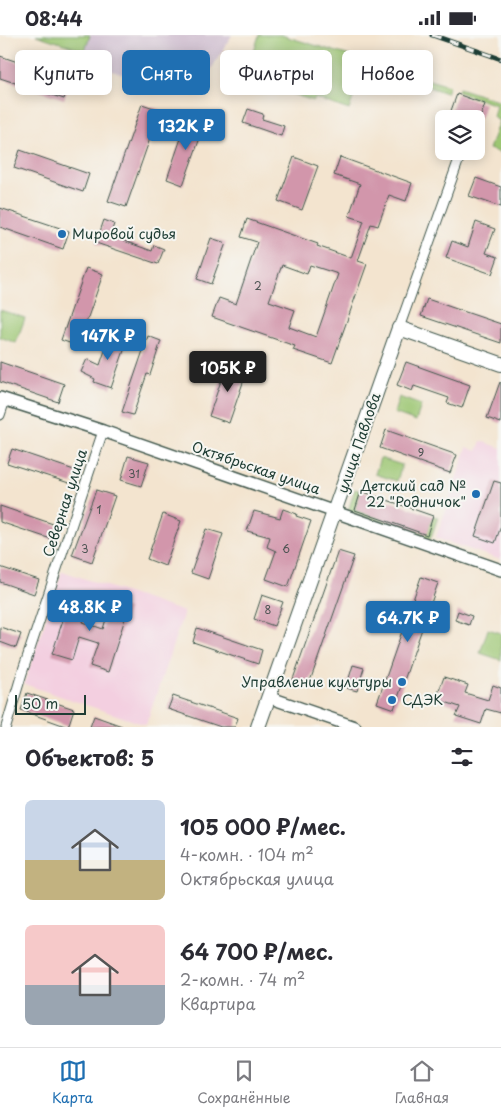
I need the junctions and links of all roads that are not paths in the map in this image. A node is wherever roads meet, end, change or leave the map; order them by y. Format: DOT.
graph roads {
  1 [pos="459,160"];
  2 [pos="399,328"];
  3 [pos="501,364"];
  4 [pos="3,399"];
  5 [pos="0,415"];
  6 [pos="104,431"];
  7 [pos="335,511"];
  8 [pos="501,570"];
  9 [pos="268,697"];
  10 [pos="6,727"];
  11 [pos="258,727"];
  12 [pos="355,727"];
  1 -- 2 [label="street, улица Павлова"];
  2 -- 3 [label="main road"];
  2 -- 7 [label="main road, улица Павлова"];
  4 -- 5 [label="street"];
  4 -- 6 [label="street, Октябрьская улица"];
  6 -- 7 [label="street, Октябрьская улица"];
  6 -- 10 [label="street, Северная улица"];
  7 -- 8 [label="street, Октябрьская улица"];
  7 -- 9 [label="main road, улица Павлова"];
  9 -- 11 [label="main road, улица Павлова"];
  9 -- 12 [label="street"];
}
